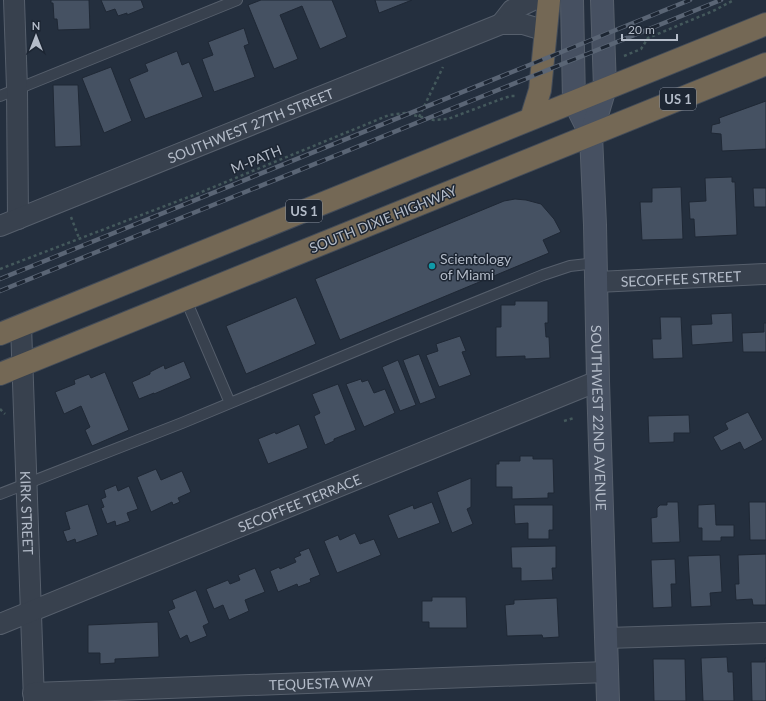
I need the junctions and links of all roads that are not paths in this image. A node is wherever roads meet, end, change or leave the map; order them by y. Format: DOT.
graph roads {
  1 [pos="14,0"];
  2 [pos="237,0"];
  3 [pos="533,0"];
  4 [pos="549,0"];
  5 [pos="572,0"];
  6 [pos="602,0"];
  7 [pos="500,24"];
  8 [pos="766,24"];
  9 [pos="546,31"];
  10 [pos="766,64"];
  11 [pos="605,88"];
  12 [pos="9,92"];
  13 [pos="574,101"];
  14 [pos="531,119"];
  15 [pos="591,135"];
  16 [pos="18,218"];
  17 [pos="0,226"];
  18 [pos="596,272"];
  19 [pos="766,274"];
  20 [pos="186,300"];
  21 [pos="21,325"];
  22 [pos="0,334"];
  23 [pos="24,365"];
  24 [pos="0,374"];
  25 [pos="598,381"];
  26 [pos="230,403"];
  27 [pos="27,483"];
  28 [pos="0,494"];
  29 [pos="31,612"];
  30 [pos="0,624"];
  31 [pos="766,633"];
  32 [pos="606,638"];
  33 [pos="607,672"];
  34 [pos="33,697"];
  35 [pos="608,701"];
  1 -- 12 [label="street"];
  2 -- 12 [label="lane"];
  3 -- 7 [label="street, SOUTHWEST 27TH STREET"];
  4 -- 9 [label="highway"];
  5 -- 13 [label="street, SOUTHWEST 22ND AVENUE"];
  6 -- 11 [label="street, SOUTHWEST 22ND AVENUE"];
  7 -- 9 [label="street, SOUTHWEST 27TH STREET"];
  7 -- 16 [label="street, SOUTHWEST 27TH STREET"];
  8 -- 11 [label="highway, US 1"];
  9 -- 14 [label="highway"];
  10 -- 15 [label="highway, SOUTH DIXIE HIGHWAY / US 1"];
  11 -- 13 [label="highway, US 1"];
  11 -- 15 [label="street, SOUTHWEST 22ND AVENUE"];
  12 -- 16 [label="street"];
  13 -- 14 [label="highway, US 1"];
  13 -- 15 [label="street, SOUTHWEST 22ND AVENUE"];
  14 -- 21 [label="highway, US 1"];
  15 -- 18 [label="street, SOUTHWEST 22ND AVENUE"];
  15 -- 20 [label="highway, SOUTH DIXIE HIGHWAY / US 1"];
  16 -- 17 [label="street, SOUTHWEST 27TH STREET"];
  18 -- 19 [label="street, SECOFFEE STREET"];
  18 -- 25 [label="street, SOUTHWEST 22ND AVENUE"];
  18 -- 26 [label="lane"];
  20 -- 23 [label="highway, SOUTH DIXIE HIGHWAY / US 1"];
  20 -- 26 [label="lane"];
  21 -- 22 [label="highway, US 1"];
  21 -- 23 [label="street, KIRK STREET"];
  23 -- 24 [label="highway, SOUTH DIXIE HIGHWAY / US 1"];
  23 -- 27 [label="street, KIRK STREET"];
  25 -- 29 [label="street, SECOFFEE TERRACE"];
  25 -- 32 [label="street, SOUTHWEST 22ND AVENUE"];
  26 -- 27 [label="lane"];
  27 -- 28 [label="lane"];
  27 -- 29 [label="street, KIRK STREET"];
  29 -- 30 [label="street, SECOFFEE TERRACE"];
  29 -- 34 [label="street, KIRK STREET"];
  31 -- 32 [label="street"];
  32 -- 33 [label="street, SOUTHWEST 22ND AVENUE"];
  33 -- 34 [label="street, TEQUESTA WAY"];
  33 -- 35 [label="street, SOUTHWEST 22ND AVENUE"];
}
